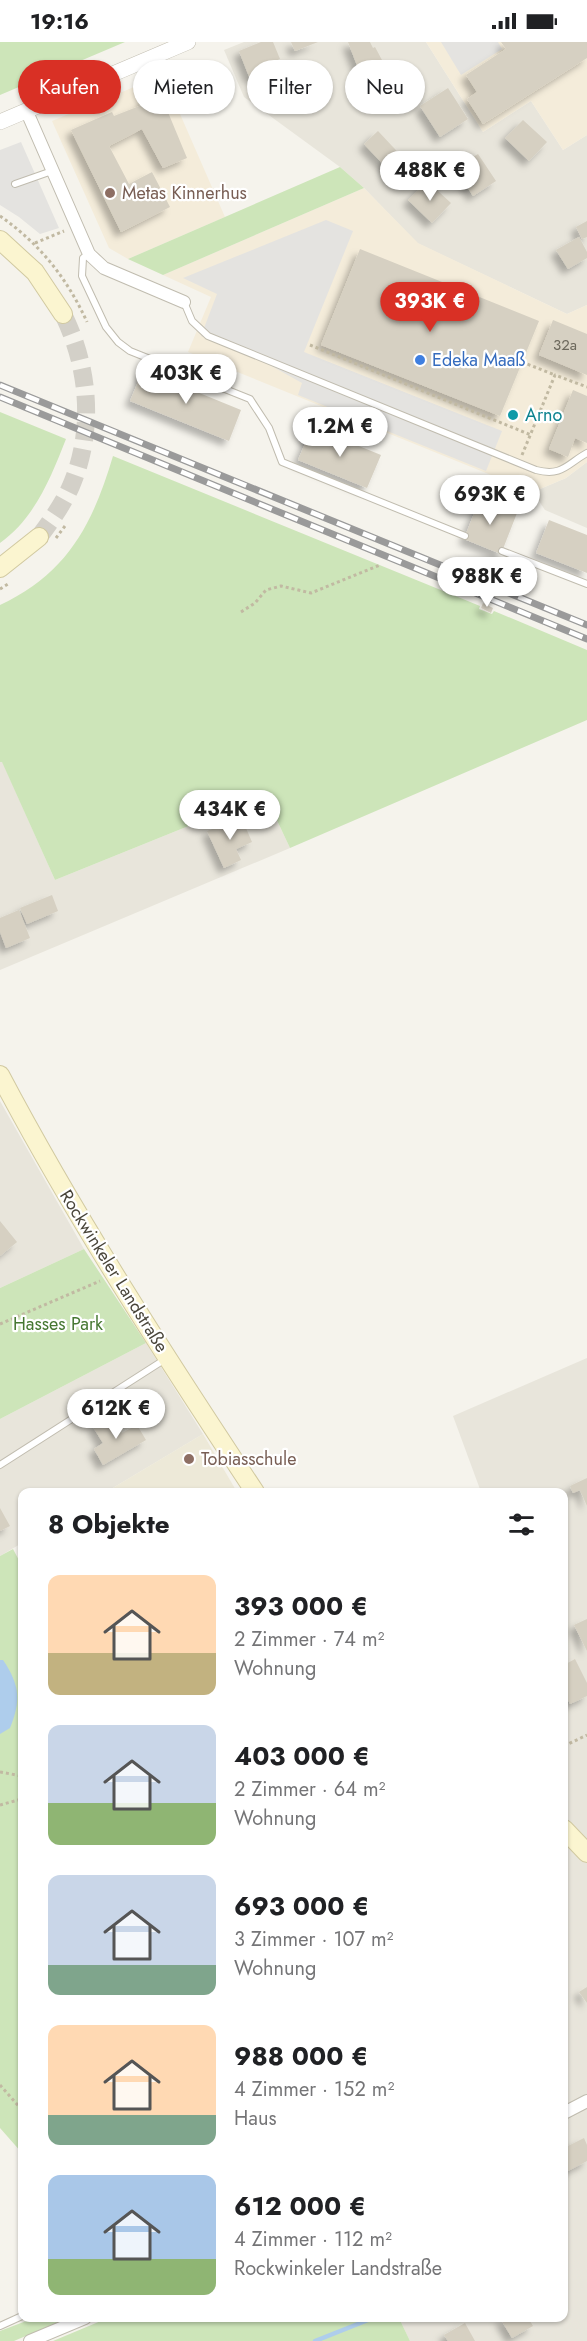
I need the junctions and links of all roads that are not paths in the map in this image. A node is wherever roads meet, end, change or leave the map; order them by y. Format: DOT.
graph roads {
  1 [pos="188,42"];
  2 [pos="121,71"];
  3 [pos="20,114"];
  4 [pos="28,114"];
  5 [pos="0,122"];
  6 [pos="52,171"];
  7 [pos="15,184"];
  8 [pos="0,240"];
  9 [pos="89,254"];
  10 [pos="184,302"];
  11 [pos="63,314"];
  12 [pos="587,453"];
  13 [pos="465,536"];
  14 [pos="39,537"];
  15 [pos="502,551"];
  16 [pos="0,568"];
  17 [pos="587,584"];
  18 [pos="0,1075"];
  19 [pos="167,1358"];
  20 [pos="0,1465"];
  21 [pos="252,1488"];
  22 [pos="568,1832"];
  23 [pos="587,1853"];
  24 [pos="587,2101"];
  25 [pos="568,2111"];
  26 [pos="18,2318"];
  27 [pos="75,2322"];
  28 [pos="0,2326"];
  29 [pos="30,2341"];
  1 -- 2 [label="street"];
  3 -- 5 [label="street"];
  4 -- 6 [label="street"];
  6 -- 7 [label="lane"];
  6 -- 9 [label="street"];
  8 -- 11 [label="main road"];
  9 -- 10 [label="street"];
  9 -- 13 [label="lane"];
  10 -- 12 [label="lane"];
  14 -- 16 [label="main road"];
  15 -- 17 [label="lane"];
  18 -- 19 [label="main road, Rockwinkeler Landstraße"];
  19 -- 20 [label="lane"];
  19 -- 21 [label="main road, Rockwinkeler Landstraße"];
  22 -- 23 [label="main road"];
  24 -- 25 [label="street"];
  26 -- 28 [label="lane"];
  27 -- 29 [label="street"];
}
